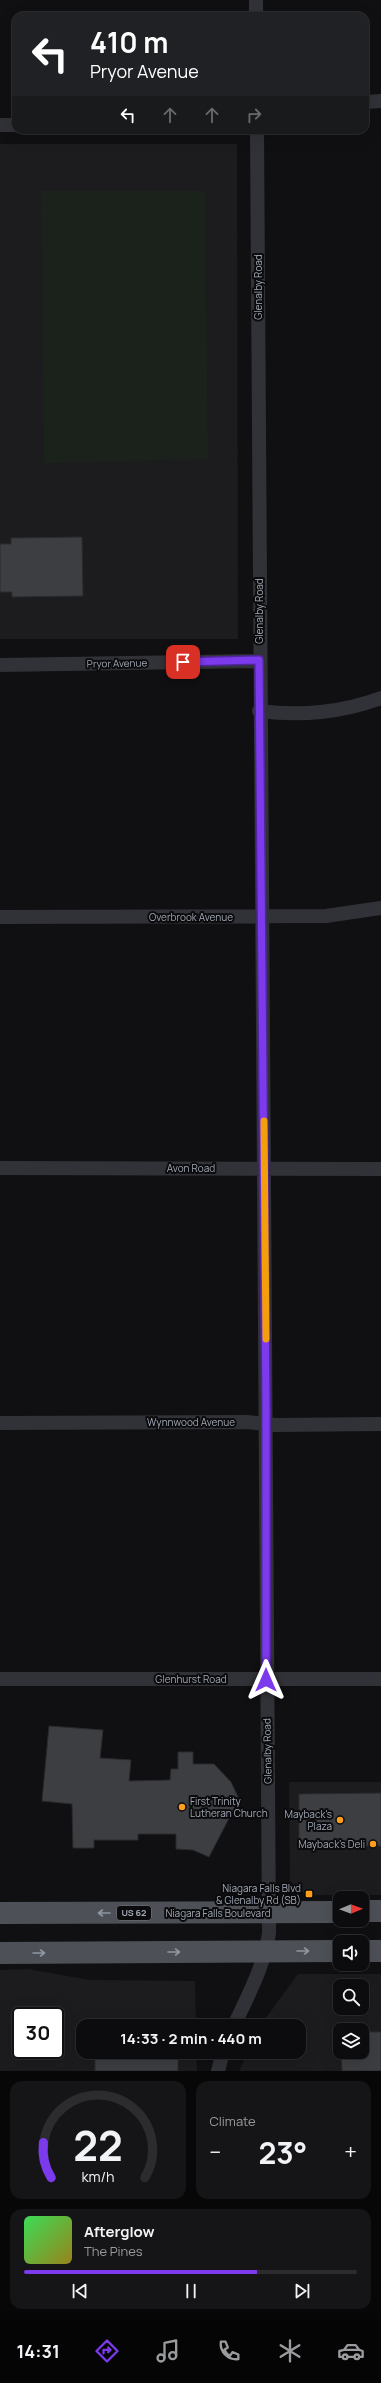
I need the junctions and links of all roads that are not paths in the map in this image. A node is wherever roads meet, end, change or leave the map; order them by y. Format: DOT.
graph roads {
  1 [pos="256,0"];
  2 [pos="256,12"];
  3 [pos="381,101"];
  4 [pos="369,102"];
  5 [pos="0,125"];
  6 [pos="12,125"];
  7 [pos="257,134"];
  8 [pos="259,660"];
  9 [pos="0,665"];
  10 [pos="381,698"];
  11 [pos="259,711"];
  12 [pos="381,908"];
  13 [pos="261,917"];
  14 [pos="0,918"];
  15 [pos="0,1168"];
  16 [pos="264,1169"];
  17 [pos="381,1169"];
  18 [pos="0,1423"];
  19 [pos="267,1423"];
  20 [pos="381,1424"];
  21 [pos="381,1678"];
  22 [pos="0,1679"];
  23 [pos="266,1680"];
  24 [pos="369,1911"];
  25 [pos="381,1911"];
  26 [pos="0,1914"];
  27 [pos="333,1914"];
  28 [pos="268,1932"];
  29 [pos="333,1949"];
  30 [pos="369,1951"];
  31 [pos="381,1951"];
  32 [pos="0,1953"];
  33 [pos="237,2019"];
  34 [pos="221,2059"];
  35 [pos="218,2071"];
  1 -- 2 [label="street"];
  3 -- 4 [label="street"];
  5 -- 6 [label="street"];
  7 -- 8 [label="street, Glenalby Road"];
  8 -- 9 [label="street, Pryor Avenue"];
  8 -- 11 [label="street, Glenalby Road"];
  10 -- 11 [label="street"];
  11 -- 13 [label="street, Glenalby Road"];
  12 -- 13 [label="street, Overbrook Avenue"];
  13 -- 14 [label="street, Overbrook Avenue"];
  13 -- 16 [label="street, Glenalby Road"];
  15 -- 16 [label="street, Avon Road"];
  16 -- 17 [label="street, Avon Road"];
  16 -- 19 [label="street, Glenalby Road"];
  18 -- 19 [label="street, Wynnwood Avenue"];
  19 -- 20 [label="street, Wynnwood Avenue"];
  19 -- 23 [label="street, Glenalby Road"];
  21 -- 23 [label="street, Glenhurst Road"];
  22 -- 23 [label="street, Glenhurst Road"];
  23 -- 28 [label="street, Glenalby Road"];
  24 -- 25 [label="main road"];
  28 -- 26 [label="main road, Niagara Falls Boulevard / US 62, one-way"];
  27 -- 28 [label="main road, Niagara Falls Boulevard / US 62"];
  28 -- 29 [label="main road, Niagara Falls Boulevard / US 62, one-way"];
  32 -- 28 [label="main road, Niagara Falls Boulevard / US 62, one-way"];
  28 -- 33 [label="street, Glenalby Road"];
  30 -- 31 [label="main road"];
  34 -- 35 [label="street"];
}
